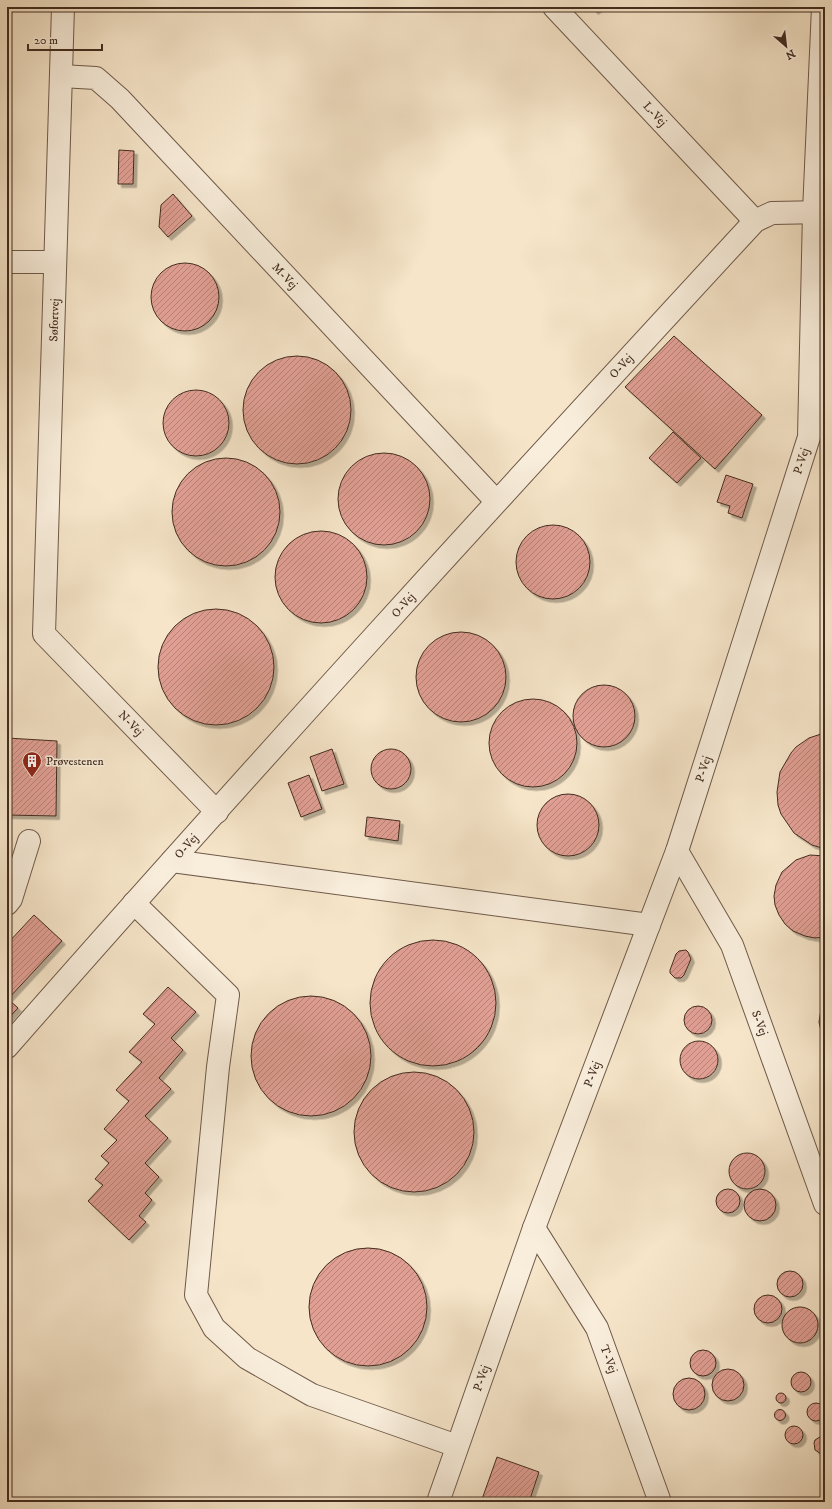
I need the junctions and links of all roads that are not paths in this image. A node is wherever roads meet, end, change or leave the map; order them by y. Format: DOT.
graph roads {
  1 [pos="63,7"];
  2 [pos="554,7"];
  3 [pos="823,7"];
  4 [pos="61,76"];
  5 [pos="820,212"];
  6 [pos="755,221"];
  7 [pos="7,262"];
  8 [pos="55,262"];
  9 [pos="496,501"];
  10 [pos="44,634"];
  11 [pos="217,812"];
  12 [pos="29,841"];
  13 [pos="677,851"];
  14 [pos="172,861"];
  15 [pos="134,903"];
  16 [pos="7,904"];
  17 [pos="649,925"];
  18 [pos="7,1047"];
  19 [pos="825,1204"];
  20 [pos="534,1228"];
  21 [pos="457,1446"];
  22 [pos="438,1502"];
  23 [pos="660,1502"];
  1 -- 4 [label="lane, Søfortvej"];
  2 -- 6 [label="lane, L-Vej"];
  3 -- 5 [label="lane, P-Vej"];
  4 -- 8 [label="lane, Søfortvej"];
  4 -- 9 [label="lane, M-Vej"];
  5 -- 6 [label="lane, O-Vej"];
  5 -- 13 [label="lane, P-Vej"];
  6 -- 9 [label="lane, O-Vej"];
  7 -- 8 [label="lane"];
  8 -- 10 [label="lane, Søfortvej"];
  9 -- 11 [label="lane, O-Vej"];
  10 -- 11 [label="lane, N-Vej"];
  11 -- 14 [label="lane, O-Vej"];
  12 -- 16 [label="lane"];
  13 -- 17 [label="lane, P-Vej"];
  13 -- 19 [label="lane, S-Vej"];
  14 -- 15 [label="lane, O-Vej"];
  14 -- 17 [label="lane"];
  15 -- 18 [label="lane, O-Vej"];
  15 -- 21 [label="lane"];
  17 -- 20 [label="lane, P-Vej"];
  20 -- 21 [label="lane, P-Vej"];
  20 -- 23 [label="lane, T-Vej"];
  21 -- 22 [label="lane, P-Vej"];
}
